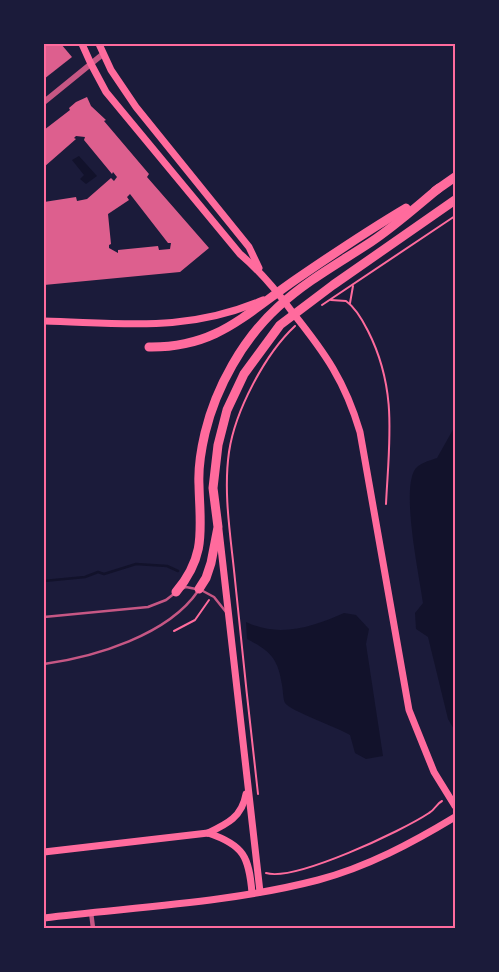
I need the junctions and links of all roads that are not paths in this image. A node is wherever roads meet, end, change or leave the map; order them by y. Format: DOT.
graph roads {
  1 [pos="82,44"];
  2 [pos="99,44"];
  3 [pos="103,54"];
  4 [pos="90,64"];
  5 [pos="46,101"];
  6 [pos="44,106"];
  7 [pos="455,177"];
  8 [pos="439,188"];
  9 [pos="455,200"];
  10 [pos="260,271"];
  11 [pos="271,297"];
  12 [pos="44,321"];
  13 [pos="149,347"];
  14 [pos="218,527"];
  15 [pos="199,589"];
  16 [pos="176,592"];
  17 [pos="229,615"];
  18 [pos="44,617"];
  19 [pos="44,664"];
  20 [pos="247,789"];
  21 [pos="455,806"];
  22 [pos="455,817"];
  23 [pos="208,833"];
  24 [pos="44,852"];
  25 [pos="256,893"];
  26 [pos="91,912"];
  27 [pos="44,918"];
  28 [pos="93,928"];
  1 -- 4 [label="main road"];
  2 -- 3 [label="main road"];
  3 -- 4 [label="street"];
  3 -- 10 [label="main road"];
  4 -- 5 [label="street"];
  4 -- 10 [label="main road"];
  5 -- 6 [label="street"];
  7 -- 8 [label="highway"];
  8 -- 11 [label="highway"];
  8 -- 16 [label="highway"];
  9 -- 14 [label="highway"];
  10 -- 21 [label="main road"];
  11 -- 12 [label="main road"];
  11 -- 13 [label="highway"];
  14 -- 15 [label="highway"];
  14 -- 17 [label="main road"];
  15 -- 16 [label="lane"];
  15 -- 17 [label="lane"];
  15 -- 19 [label="lane"];
  16 -- 18 [label="lane"];
  17 -- 20 [label="main road"];
  20 -- 23 [label="main road"];
  20 -- 25 [label="main road"];
  22 -- 25 [label="main road"];
  23 -- 24 [label="main road"];
  23 -- 25 [label="main road"];
  25 -- 26 [label="main road"];
  26 -- 27 [label="main road"];
  26 -- 28 [label="street"];
}
